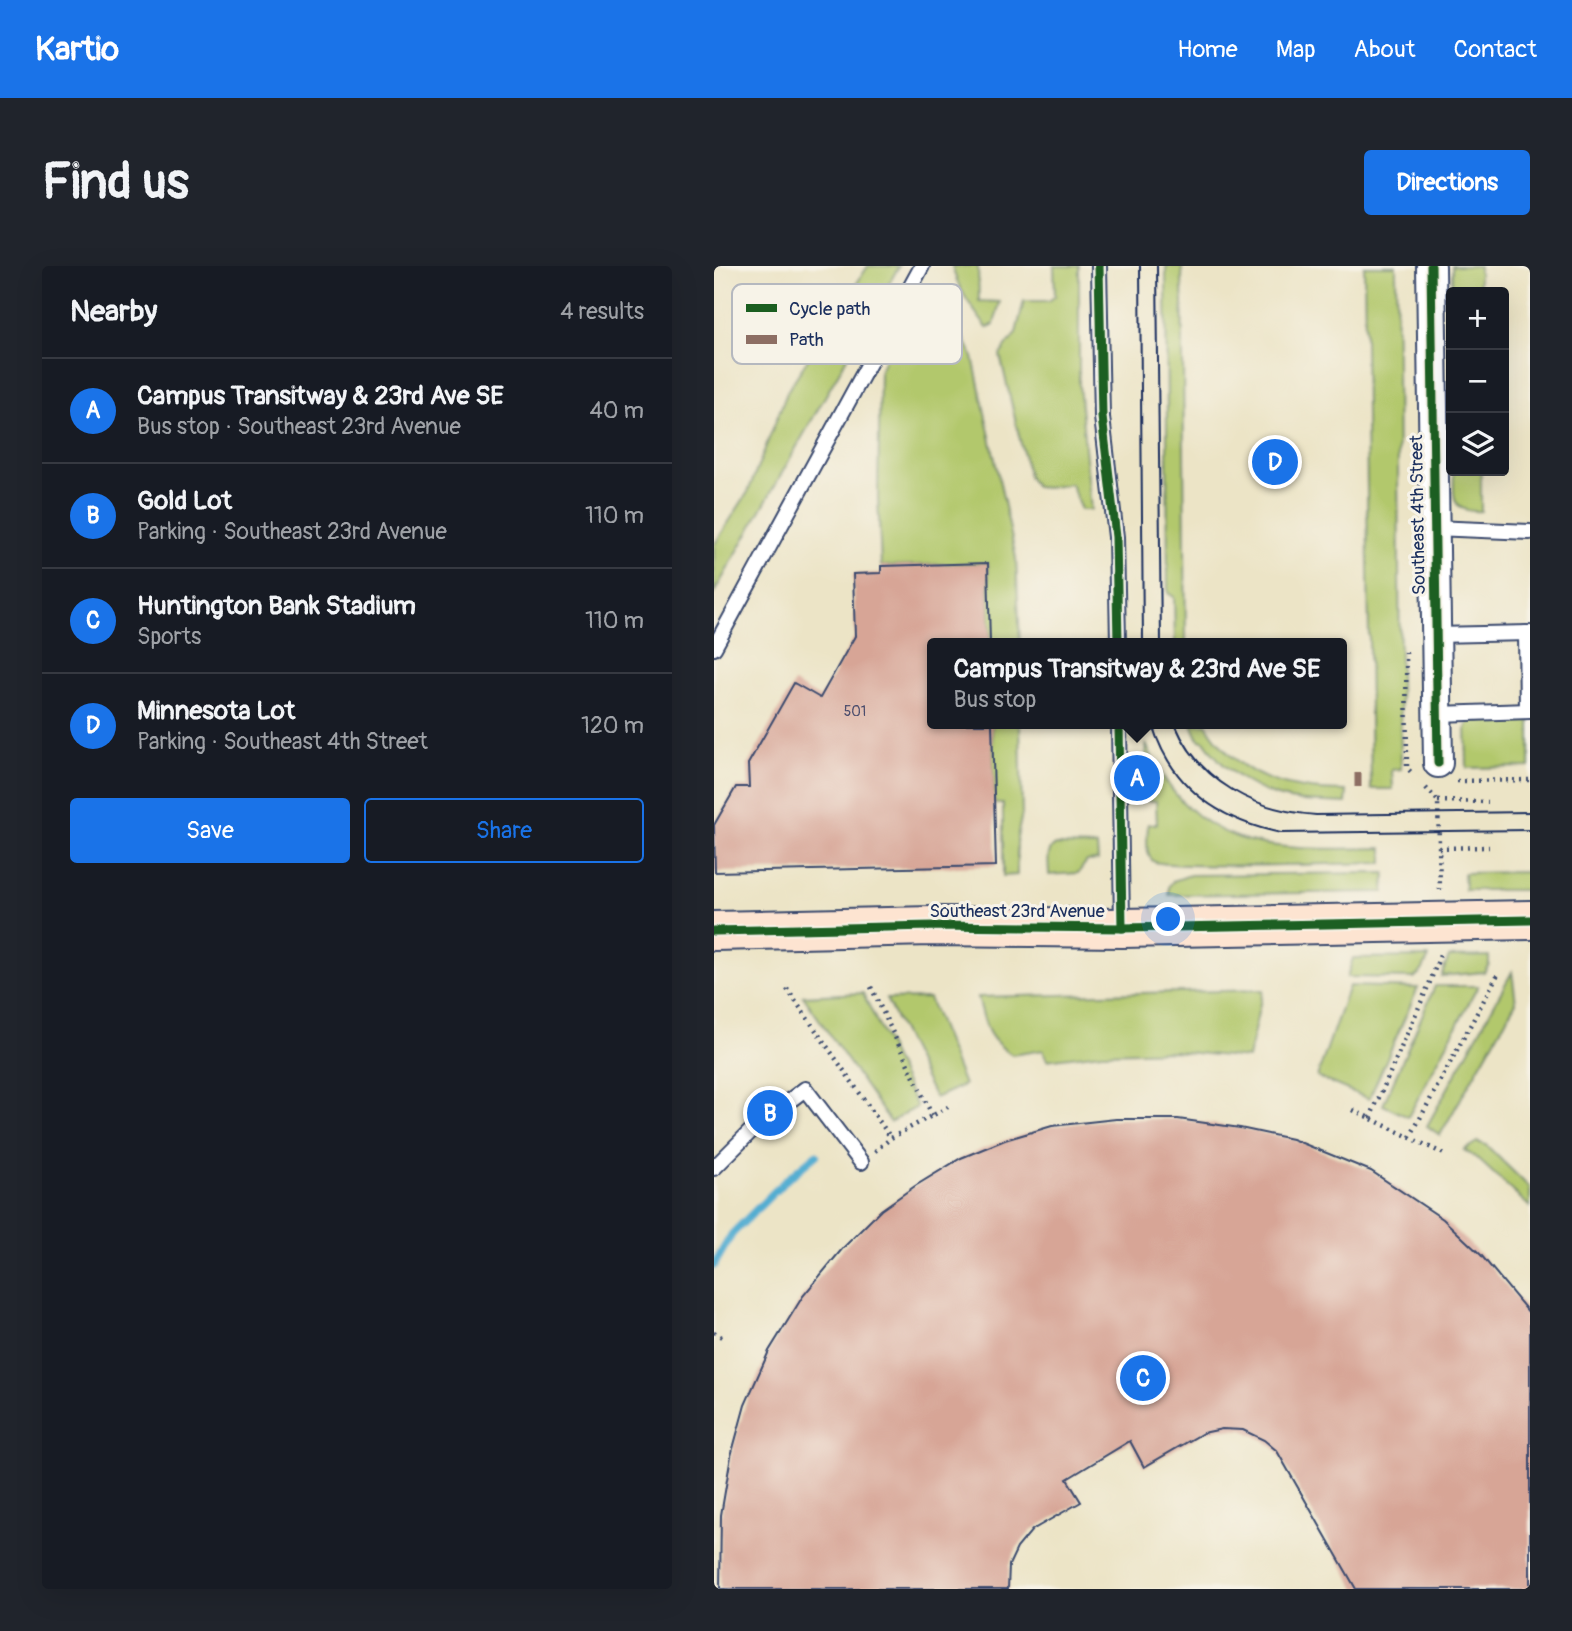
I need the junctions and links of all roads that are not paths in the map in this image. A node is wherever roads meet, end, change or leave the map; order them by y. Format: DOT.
graph roads {
  1 [pos="922,266"];
  2 [pos="1099,266"];
  3 [pos="1431,266"];
  4 [pos="912,284"];
  5 [pos="869,364"];
  6 [pos="1433,528"];
  7 [pos="1530,532"];
  8 [pos="1528,633"];
  9 [pos="1435,635"];
  10 [pos="1118,638"];
  11 [pos="714,648"];
  12 [pos="1528,711"];
  13 [pos="1437,714"];
  14 [pos="1119,729"];
  15 [pos="1445,772"];
  16 [pos="1530,920"];
  17 [pos="1122,928"];
  18 [pos="714,931"];
  19 [pos="860,1162"];
  20 [pos="714,1168"];
  1 -- 4 [label="lane"];
  2 -- 10 [label="lane"];
  3 -- 6 [label="street, Southeast 4th Street"];
  5 -- 11 [label="lane"];
  6 -- 7 [label="lane"];
  6 -- 9 [label="street, Southeast 4th Street"];
  8 -- 9 [label="lane"];
  8 -- 12 [label="lane"];
  9 -- 13 [label="street, Southeast 4th Street"];
  12 -- 13 [label="lane"];
  13 -- 15 [label="street, Southeast 4th Street"];
  14 -- 17 [label="lane"];
  16 -- 17 [label="street, Southeast 23rd Avenue"];
  17 -- 18 [label="street, Southeast 23rd Avenue"];
  19 -- 20 [label="lane"];
}
